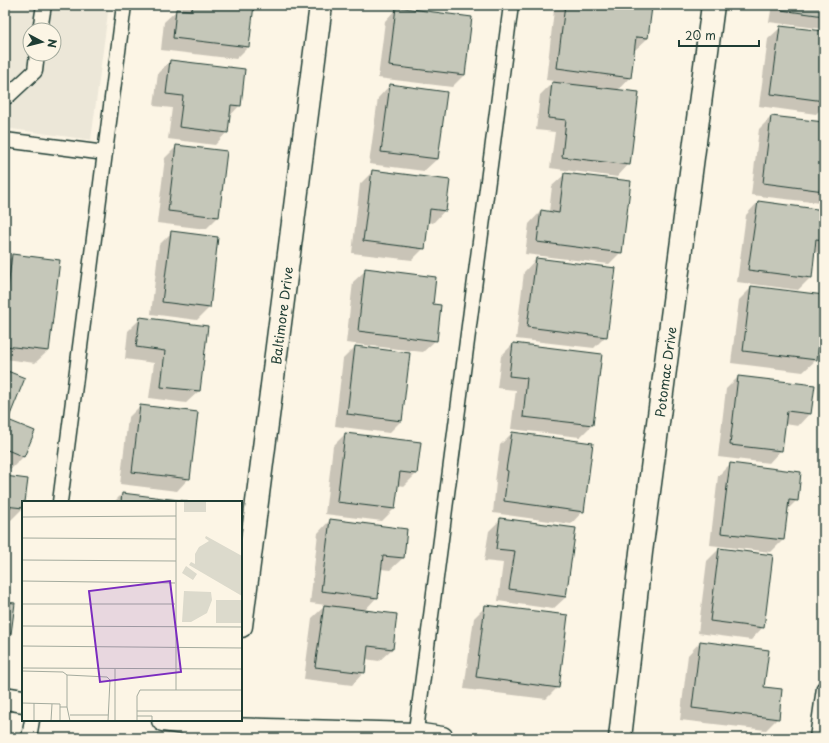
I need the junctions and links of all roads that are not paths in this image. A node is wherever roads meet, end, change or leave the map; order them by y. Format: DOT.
graph roads {
  1 [pos="44,5"];
  2 [pos="124,5"];
  3 [pos="321,5"];
  4 [pos="511,5"];
  5 [pos="713,5"];
  6 [pos="41,22"];
  7 [pos="36,62"];
  8 [pos="5,95"];
  9 [pos="5,140"];
  10 [pos="105,154"];
  11 [pos="60,501"];
  12 [pos="242,618"];
  13 [pos="824,688"];
  14 [pos="5,698"];
  15 [pos="22,701"];
  16 [pos="32,721"];
  17 [pos="170,721"];
  18 [pos="228,729"];
  19 [pos="415,736"];
  20 [pos="29,738"];
  21 [pos="442,738"];
  22 [pos="620,738"];
  23 [pos="817,738"];
  1 -- 6 [label="lane"];
  2 -- 10 [label="lane"];
  3 -- 12 [label="street, Baltimore Drive"];
  4 -- 19 [label="lane"];
  5 -- 22 [label="street, Potomac Drive"];
  7 -- 8 [label="lane"];
  9 -- 10 [label="lane"];
  10 -- 11 [label="lane"];
  13 -- 23 [label="lane"];
  14 -- 15 [label="street"];
  16 -- 20 [label="lane"];
  17 -- 18 [label="street"];
  18 -- 19 [label="street"];
  19 -- 21 [label="street"];
}
